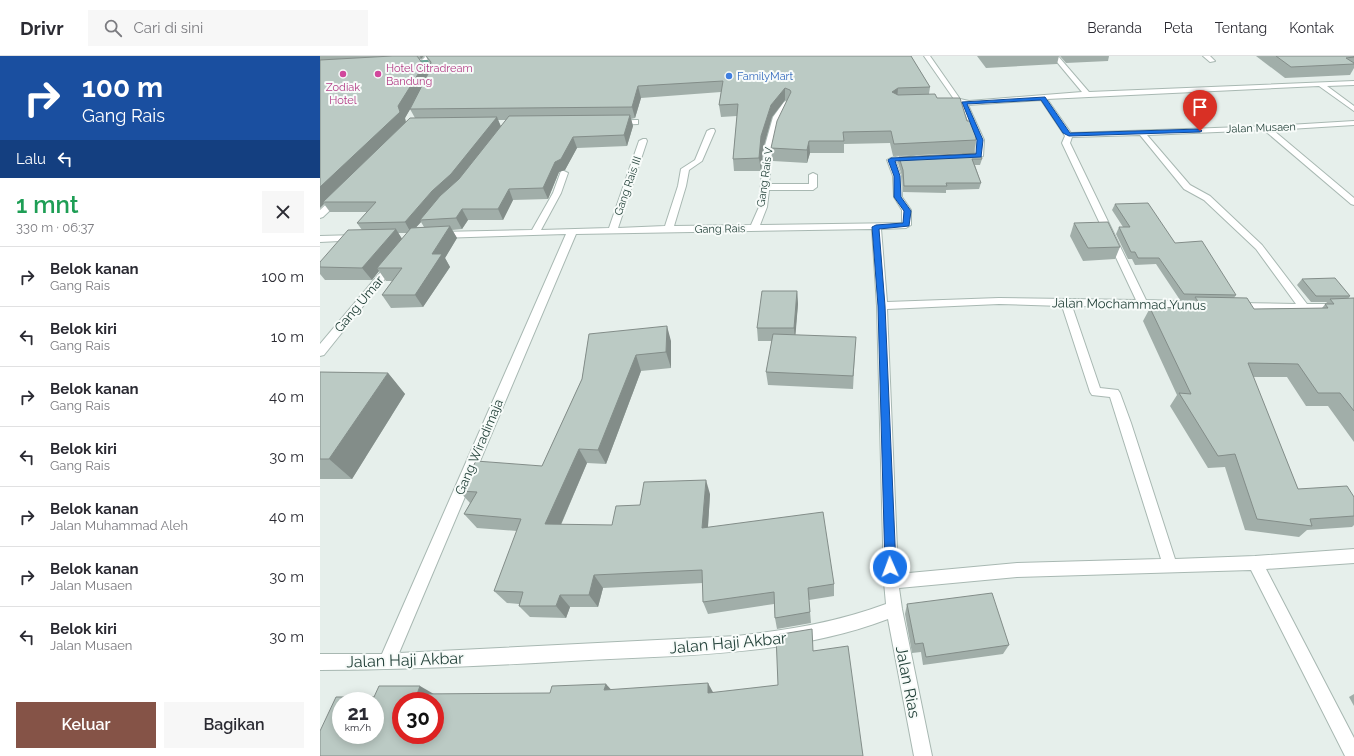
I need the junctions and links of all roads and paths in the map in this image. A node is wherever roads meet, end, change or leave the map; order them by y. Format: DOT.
graph roads {
  1 [pos="430,56"];
  2 [pos="927,56"];
  3 [pos="1055,56"];
  4 [pos="1206,56"];
  5 [pos="454,60"];
  6 [pos="1212,61"];
  7 [pos="423,62"];
  8 [pos="399,64"];
  9 [pos="1354,83"];
  10 [pos="1321,85"];
  11 [pos="426,90"];
  12 [pos="1087,94"];
  13 [pos="1043,98"];
  14 [pos="960,102"];
  15 [pos="786,103"];
  16 [pos="1354,109"];
  17 [pos="635,122"];
  18 [pos="610,123"];
  19 [pos="1354,123"];
  20 [pos="1266,128"];
  21 [pos="711,131"];
  22 [pos="1142,133"];
  23 [pos="1069,134"];
  24 [pos="643,141"];
  25 [pos="955,157"];
  26 [pos="923,158"];
  27 [pos="564,173"];
  28 [pos="813,175"];
  29 [pos="764,187"];
  30 [pos="344,191"];
  31 [pos="1354,202"];
  32 [pos="320,215"];
  33 [pos="876,227"];
  34 [pos="754,228"];
  35 [pos="669,230"];
  36 [pos="612,231"];
  37 [pos="572,232"];
  38 [pos="535,233"];
  39 [pos="428,236"];
  40 [pos="367,238"];
  41 [pos="320,239"];
  42 [pos="399,255"];
  43 [pos="1066,302"];
  44 [pos="1143,304"];
  45 [pos="882,306"];
  46 [pos="1354,307"];
  47 [pos="1304,308"];
  48 [pos="320,352"];
  49 [pos="1354,556"];
  50 [pos="1255,563"];
  51 [pos="1170,566"];
  52 [pos="891,582"];
  53 [pos="894,609"];
  54 [pos="320,662"];
  55 [pos="387,662"];
  56 [pos="923,756"];
  57 [pos="1354,756"];
  1 -- 7 [label="street"];
  2 -- 14 [label="street"];
  3 -- 12 [label="street"];
  4 -- 6 [label="street"];
  5 -- 7 [label="main road"];
  7 -- 8 [label="main road"];
  7 -- 11 [label="street"];
  9 -- 10 [label="street"];
  10 -- 12 [label="street"];
  10 -- 16 [label="street"];
  12 -- 13 [label="street"];
  13 -- 14 [label="street"];
  13 -- 23 [label="street"];
  14 -- 25 [label="street"];
  15 -- 29 [label="street, Gang Rais V"];
  17 -- 18 [label="street"];
  19 -- 20 [label="street, Jalan Musaen"];
  20 -- 22 [label="street, Jalan Musaen"];
  20 -- 31 [label="street"];
  21 -- 35 [label="street"];
  22 -- 23 [label="street, Jalan Musaen"];
  22 -- 47 [label="street"];
  23 -- 44 [label="street"];
  24 -- 36 [label="street, Gang Rais III"];
  26 -- 33 [label="street, Gang Rais"];
  27 -- 38 [label="street"];
  28 -- 29 [label="street"];
  29 -- 34 [label="street, Gang Rais V"];
  30 -- 32 [label="street"];
  33 -- 34 [label="street, Gang Rais"];
  33 -- 45 [label="street"];
  34 -- 35 [label="street, Gang Rais"];
  35 -- 36 [label="street, Gang Rais"];
  36 -- 37 [label="street, Gang Rais"];
  37 -- 38 [label="street, Gang Rais"];
  37 -- 55 [label="street, Gang Wiradimaja"];
  38 -- 39 [label="street, Gang Rais"];
  40 -- 41 [label="street"];
  42 -- 48 [label="street, Gang Umar"];
  43 -- 44 [label="street, Jalan Mochammad Yunus"];
  43 -- 45 [label="street, Jalan Mochammad Yunus"];
  43 -- 51 [label="street"];
  44 -- 47 [label="street, Jalan Mochammad Yunus"];
  45 -- 52 [label="street"];
  46 -- 47 [label="street, Jalan Mochammad Yunus"];
  49 -- 50 [label="street"];
  50 -- 51 [label="street"];
  50 -- 57 [label="street"];
  51 -- 52 [label="street"];
  52 -- 53 [label="street"];
  53 -- 55 [label="street, Jalan Haji Akbar"];
  53 -- 56 [label="street, Jalan Rias"];
  54 -- 55 [label="street, Jalan Haji Akbar"];
}
